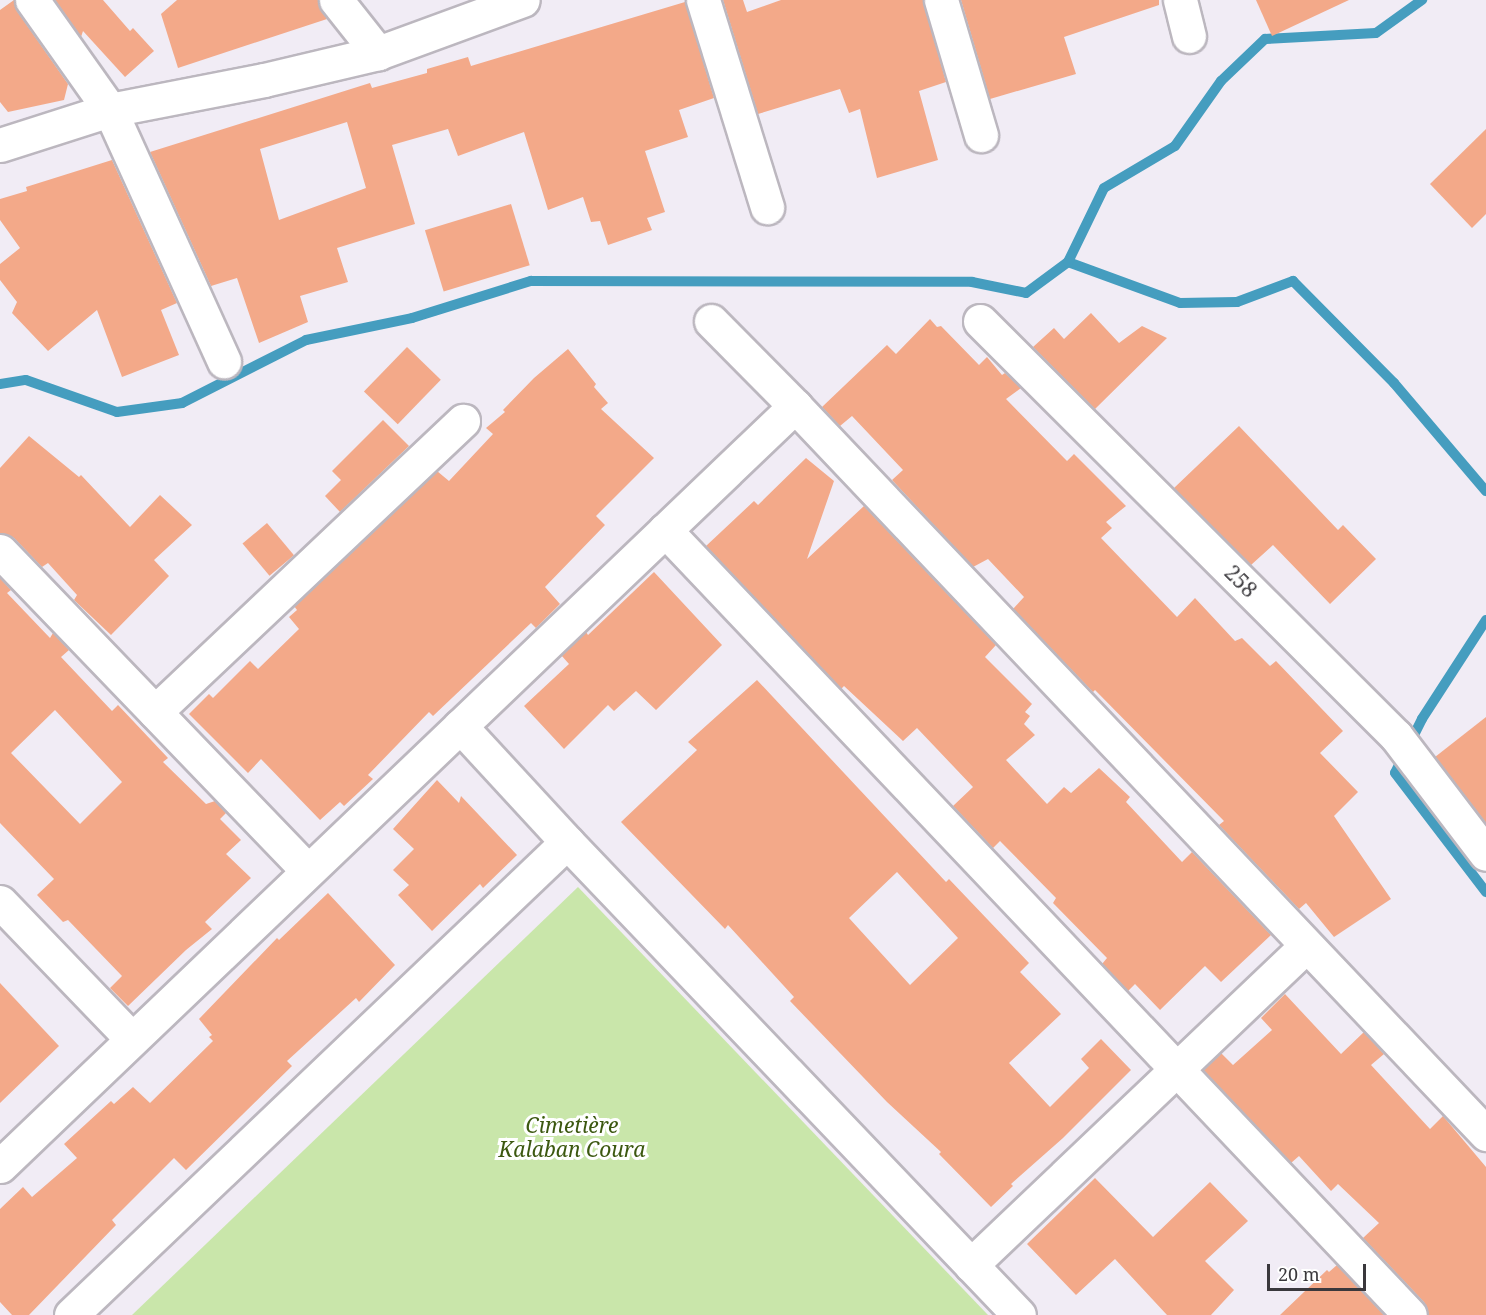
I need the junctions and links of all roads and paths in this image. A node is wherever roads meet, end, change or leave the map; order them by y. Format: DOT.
graph roads {
  1 [pos="32,0"];
  2 [pos="336,0"];
  3 [pos="523,0"];
  4 [pos="703,0"];
  5 [pos="941,0"];
  6 [pos="1180,0"];
  7 [pos="1190,36"];
  8 [pos="378,52"];
  9 [pos="110,110"];
  10 [pos="981,135"];
  11 [pos="0,145"];
  12 [pos="767,207"];
  13 [pos="711,321"];
  14 [pos="980,321"];
  15 [pos="224,361"];
  16 [pos="795,406"];
  17 [pos="463,421"];
  18 [pos="665,530"];
  19 [pos="0,551"];
  20 [pos="155,712"];
  21 [pos="460,726"];
  22 [pos="567,842"];
  23 [pos="1486,855"];
  24 [pos="308,871"];
  25 [pos="0,902"];
  26 [pos="1306,946"];
  27 [pos="132,1039"];
  28 [pos="1176,1070"];
  29 [pos="1486,1134"];
  30 [pos="0,1166"];
  31 [pos="971,1265"];
  32 [pos="71,1315"];
  33 [pos="1019,1315"];
  34 [pos="1410,1315"];
  1 -- 9 [label="street"];
  2 -- 8 [label="street"];
  3 -- 8 [label="street"];
  4 -- 12 [label="street"];
  5 -- 10 [label="street"];
  6 -- 7 [label="street"];
  8 -- 9 [label="street"];
  9 -- 11 [label="street"];
  9 -- 15 [label="street"];
  13 -- 16 [label="street"];
  14 -- 23 [label="street, 258"];
  16 -- 18 [label="street"];
  16 -- 26 [label="street"];
  17 -- 20 [label="street"];
  18 -- 21 [label="street"];
  18 -- 28 [label="street"];
  19 -- 20 [label="street"];
  20 -- 24 [label="street"];
  21 -- 22 [label="street"];
  21 -- 24 [label="street"];
  22 -- 31 [label="street"];
  22 -- 32 [label="street"];
  24 -- 27 [label="street"];
  25 -- 27 [label="street"];
  26 -- 28 [label="street"];
  26 -- 29 [label="street"];
  27 -- 30 [label="street"];
  28 -- 31 [label="street"];
  28 -- 34 [label="street"];
  31 -- 33 [label="street"];
}
